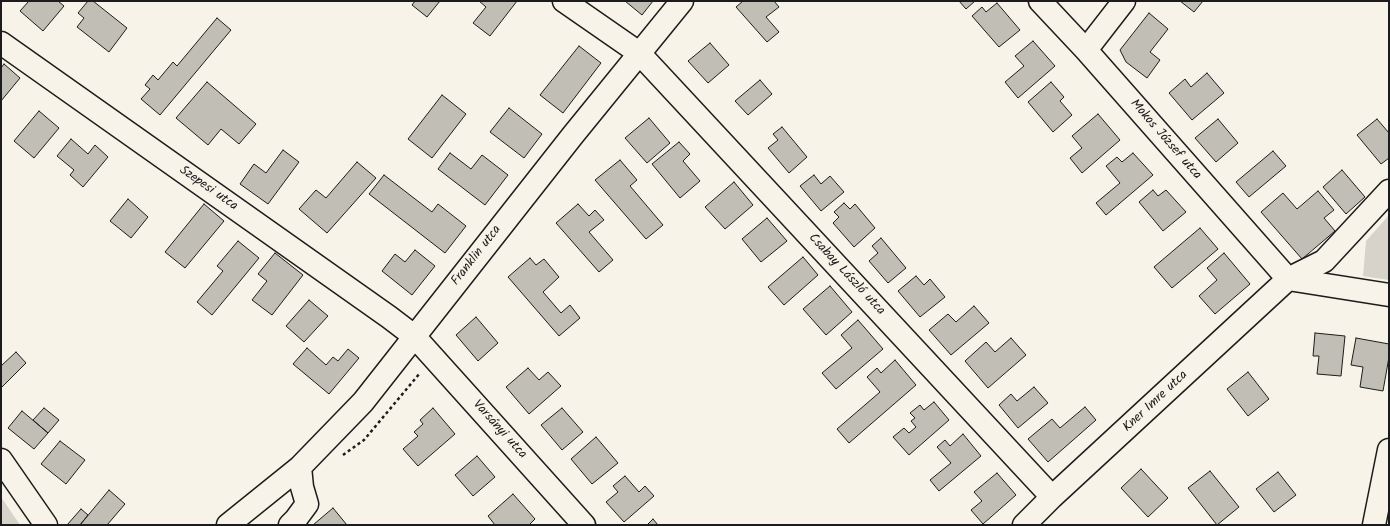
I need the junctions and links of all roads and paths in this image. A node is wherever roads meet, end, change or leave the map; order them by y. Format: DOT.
graph roads {
  1 [pos="564,1"];
  2 [pos="682,1"];
  3 [pos="1040,1"];
  4 [pos="1124,1"];
  5 [pos="1,43"];
  6 [pos="1086,50"];
  7 [pos="639,53"];
  8 [pos="1389,190"];
  9 [pos="1288,280"];
  10 [pos="1389,295"];
  11 [pos="414,336"];
  12 [pos="1389,450"];
  13 [pos="1,460"];
  14 [pos="300,467"];
  15 [pos="1052,497"];
  16 [pos="46,525"];
  17 [pos="228,525"];
  18 [pos="290,525"];
  19 [pos="584,525"];
  20 [pos="1024,525"];
  21 [pos="1374,525"];
  1 -- 7 [label="street, Csabay László utca"];
  2 -- 7 [label="street, Franklin utca"];
  3 -- 6 [label="street, Mokos József utca"];
  4 -- 6 [label="street"];
  5 -- 11 [label="street, Szepesi utca"];
  6 -- 9 [label="street, Mokos József utca"];
  7 -- 11 [label="street, Franklin utca"];
  7 -- 15 [label="street, Csabay László utca"];
  8 -- 9 [label="street, Kner Imre utca"];
  9 -- 10 [label="street"];
  9 -- 15 [label="street, Kner Imre utca"];
  11 -- 14 [label="street, Franklin utca"];
  11 -- 19 [label="street, Varsányi utca"];
  12 -- 21 [label="street"];
  13 -- 16 [label="street"];
  14 -- 17 [label="street, Franklin utca"];
  14 -- 18 [label="street"];
  15 -- 20 [label="street, Kner Imre utca"];
}
